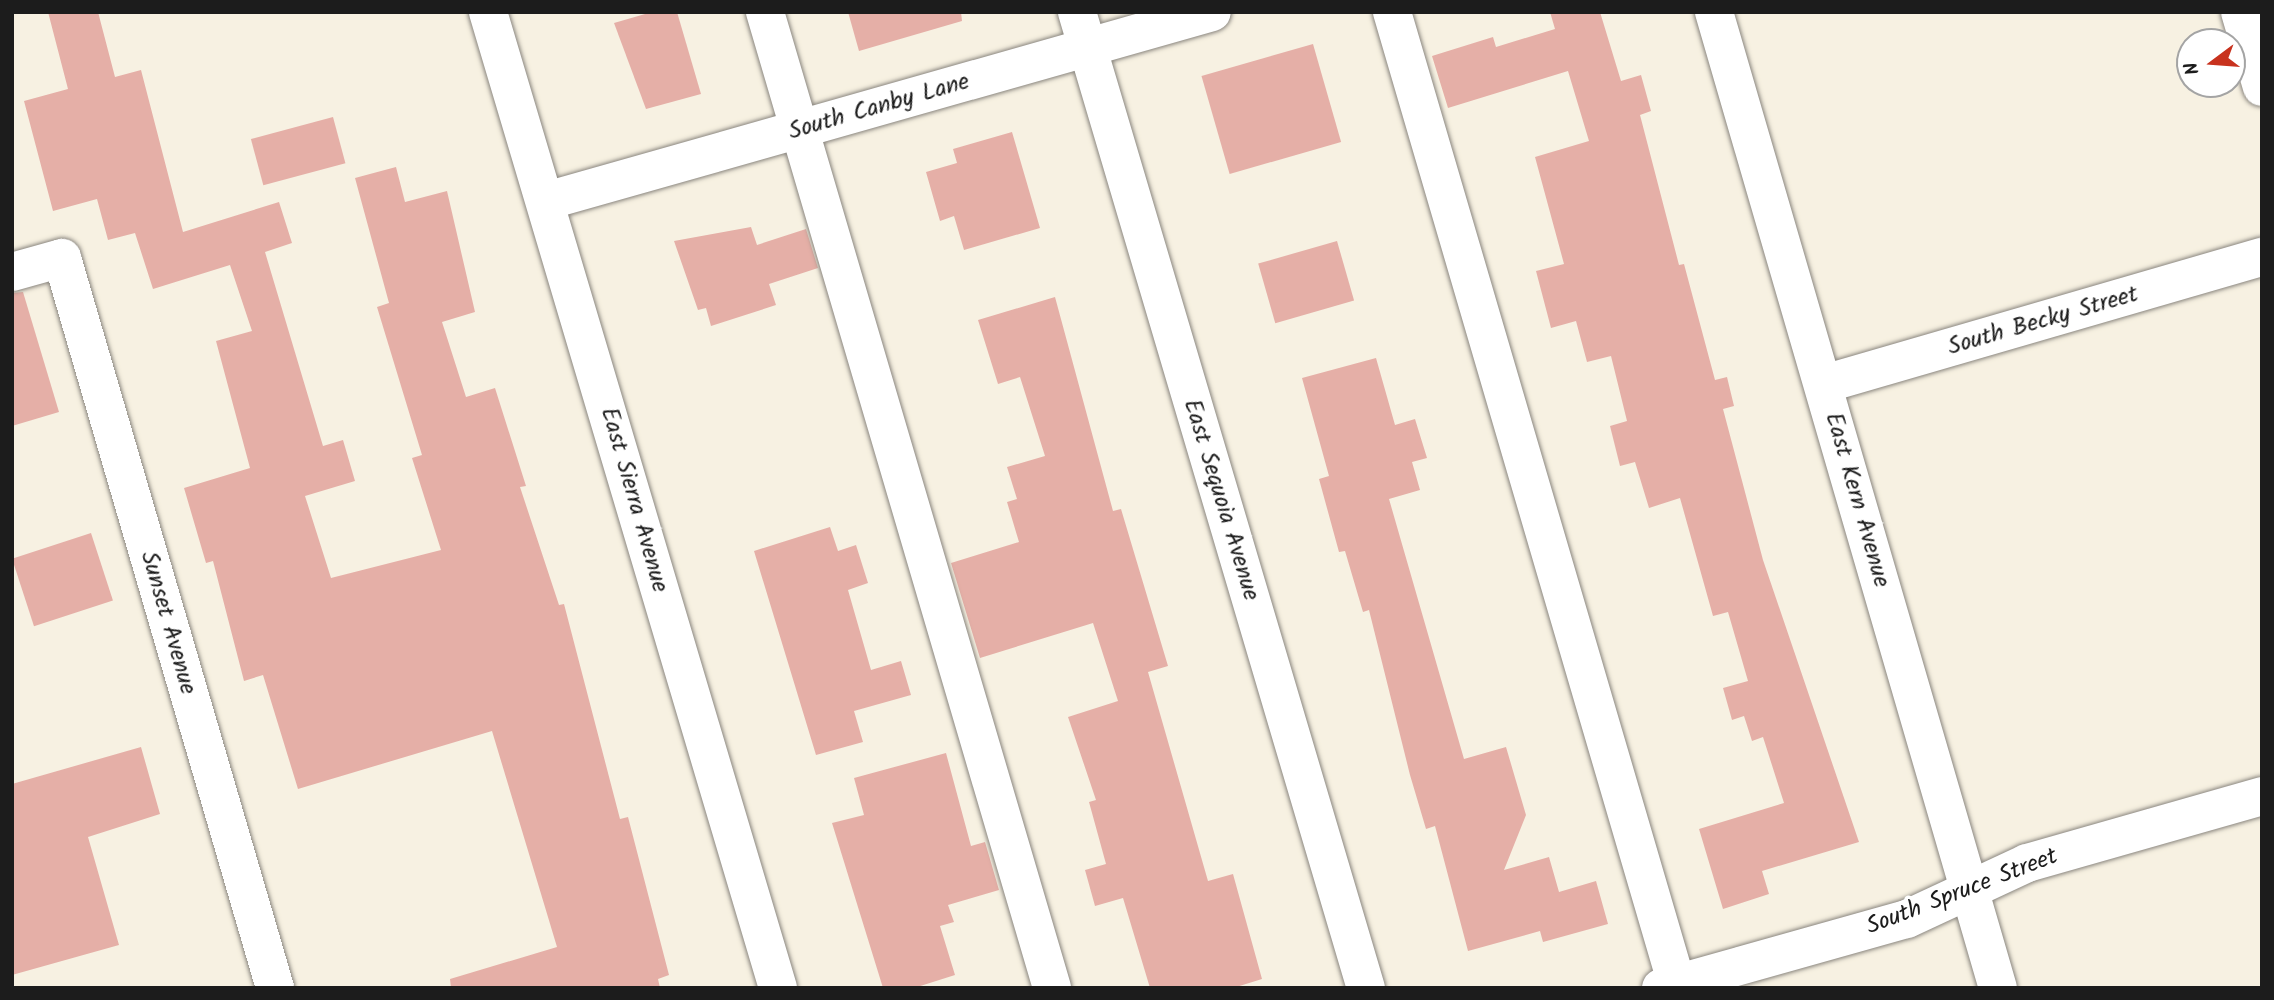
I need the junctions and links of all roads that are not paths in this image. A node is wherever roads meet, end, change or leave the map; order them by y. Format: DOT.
graph roads {
  1 [pos="488,12"];
  2 [pos="765,12"];
  3 [pos="1212,12"];
  4 [pos="1392,12"];
  5 [pos="1714,12"];
  6 [pos="2240,12"];
  7 [pos="1082,30"];
  8 [pos="2262,87"];
  9 [pos="799,129"];
  10 [pos="546,201"];
  11 [pos="2262,257"];
  12 [pos="12,272"];
  13 [pos="1824,384"];
  14 [pos="2262,796"];
  15 [pos="1968,887"];
  16 [pos="1672,986"];
  17 [pos="275,988"];
  18 [pos="778,988"];
  19 [pos="1052,988"];
  20 [pos="1366,988"];
  21 [pos="1998,988"];
  1 -- 10 [label="street, East Sierra Avenue"];
  2 -- 9 [label="street"];
  3 -- 7 [label="street, South Canby Lane"];
  4 -- 16 [label="street"];
  5 -- 13 [label="street, East Kern Avenue"];
  6 -- 8 [label="street"];
  7 -- 9 [label="street, South Canby Lane"];
  7 -- 20 [label="street, East Sequoia Avenue"];
  9 -- 10 [label="street, South Canby Lane"];
  9 -- 19 [label="street"];
  10 -- 18 [label="street, East Sierra Avenue"];
  11 -- 13 [label="street, South Becky Street"];
  12 -- 17 [label="street, Sunset Avenue"];
  13 -- 15 [label="street, East Kern Avenue"];
  14 -- 15 [label="street, South Spruce Street"];
  15 -- 16 [label="street, South Spruce Street"];
  15 -- 21 [label="street, East Kern Avenue"];
}
